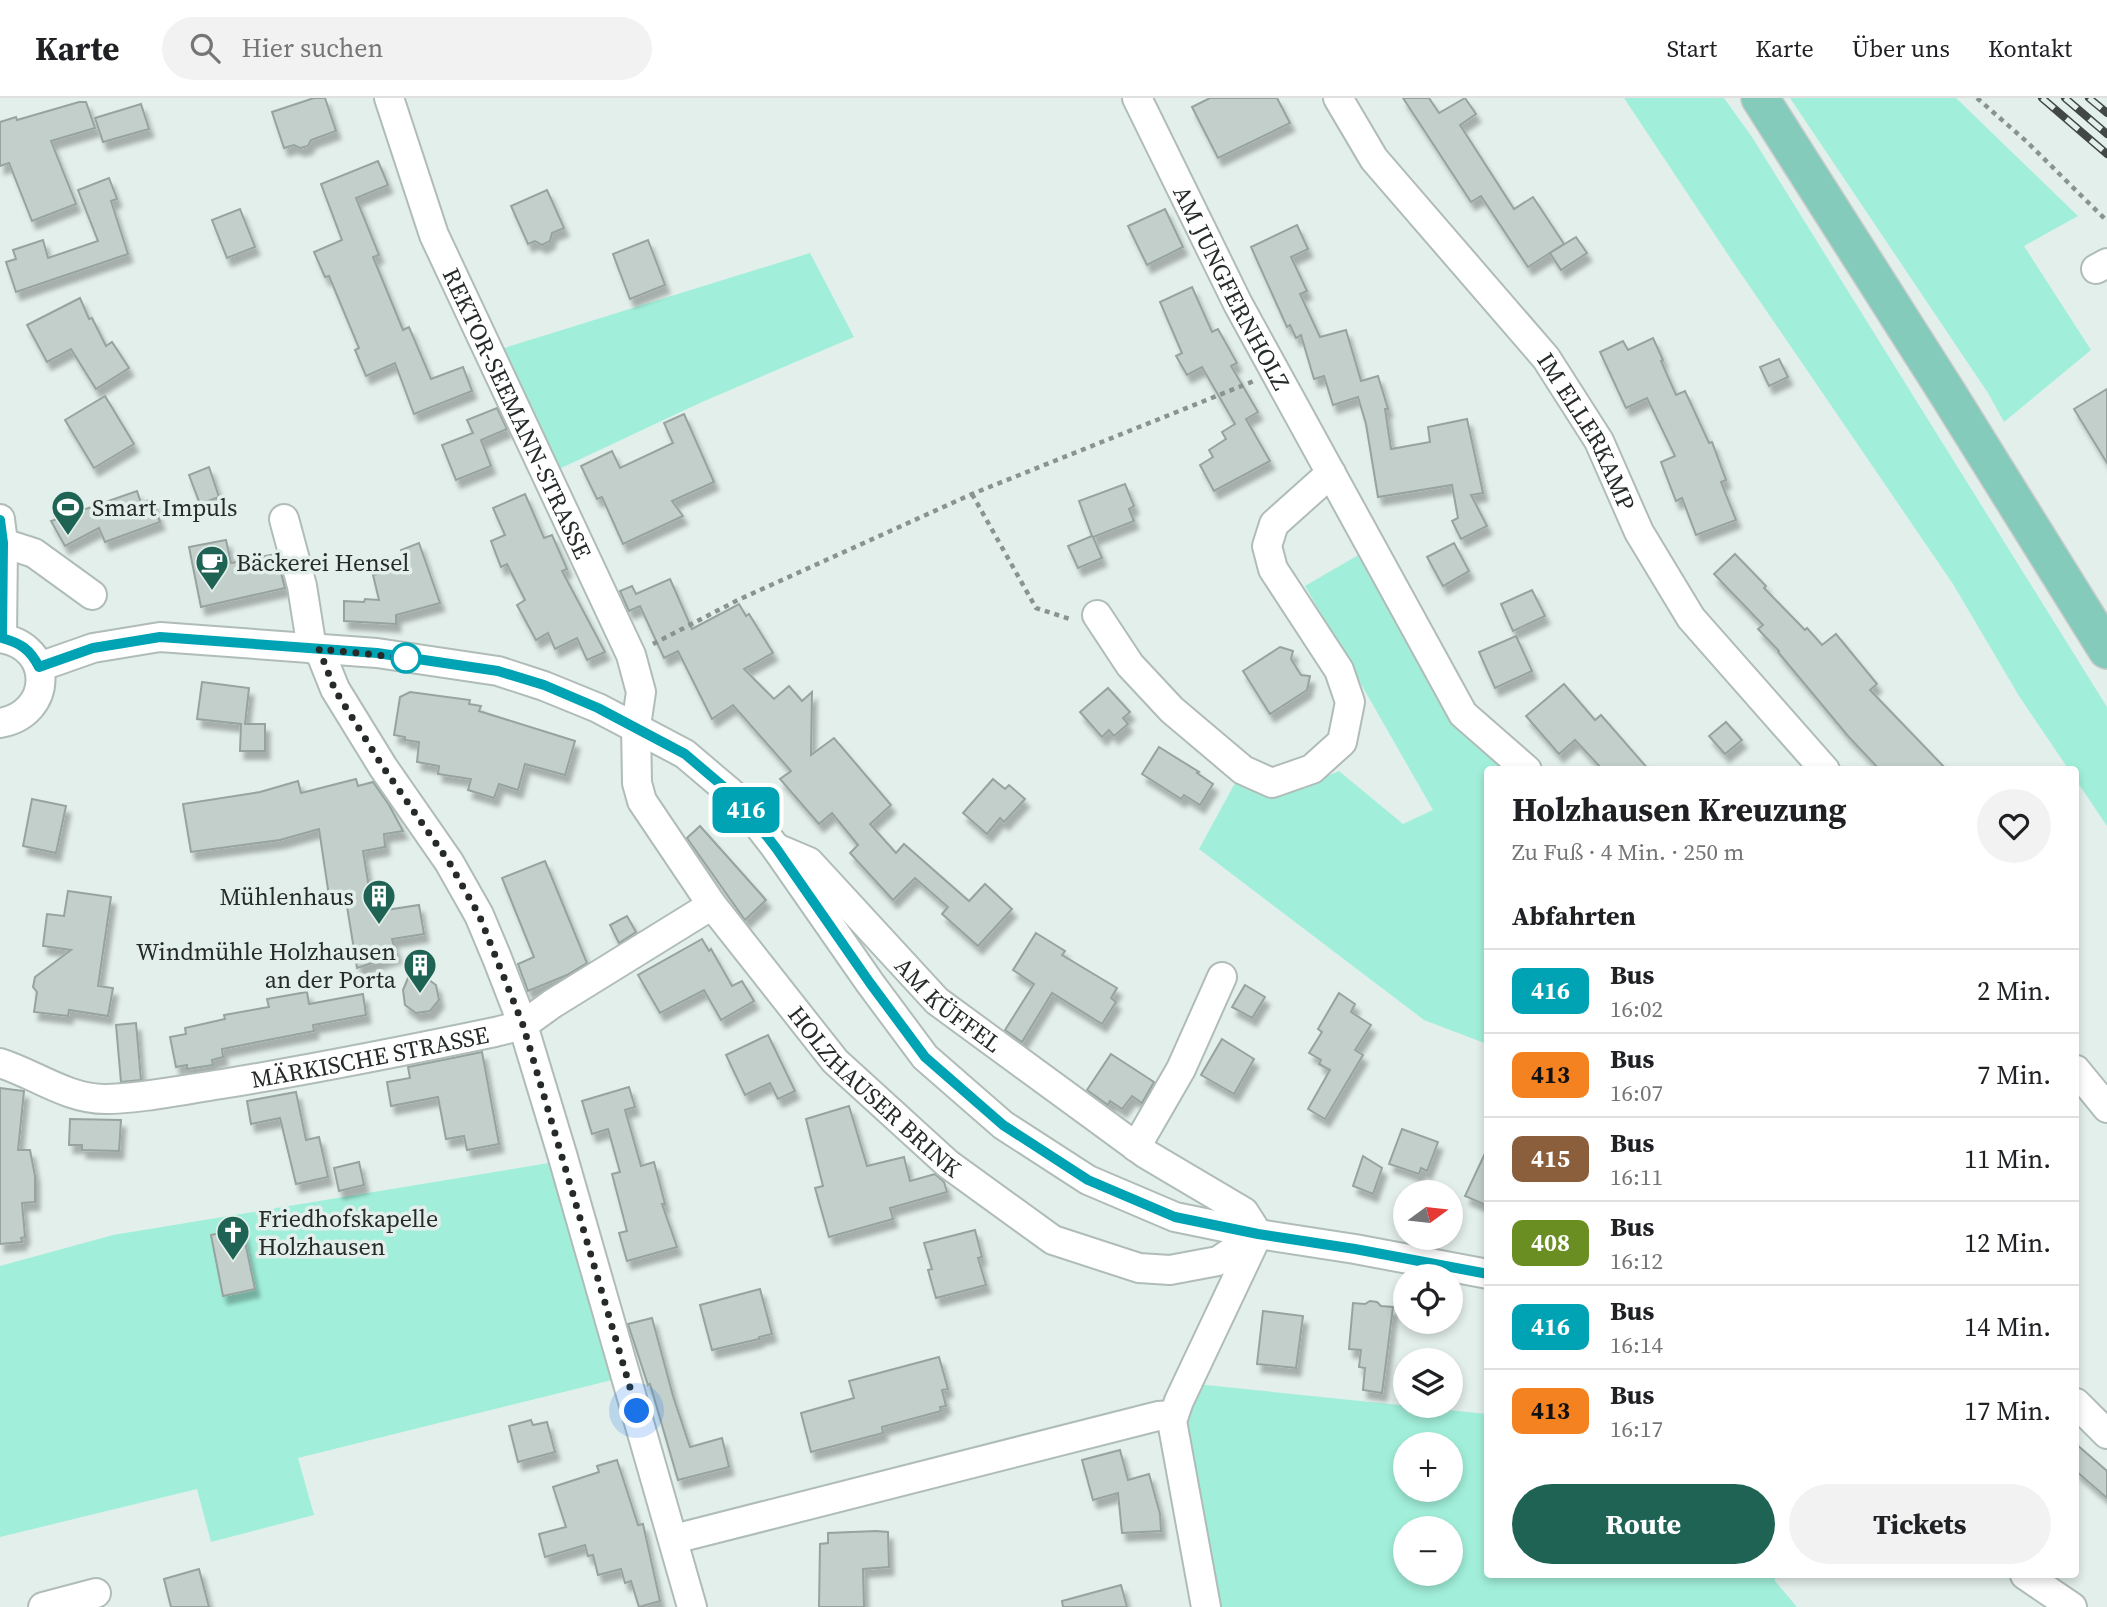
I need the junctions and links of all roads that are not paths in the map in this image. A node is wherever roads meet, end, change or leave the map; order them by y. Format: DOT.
graph roads {
  1 [pos="388,98"];
  2 [pos="1138,98"];
  3 [pos="1338,98"];
  4 [pos="1760,98"];
  5 [pos="1331,473"];
  6 [pos="284,519"];
  7 [pos="1,531"];
  8 [pos="92,595"];
  9 [pos="1097,615"];
  10 [pos="1,638"];
  11 [pos="315,649"];
  12 [pos="2107,650"];
  13 [pos="39,667"];
  14 [pos="0,723"];
  15 [pos="636,726"];
  16 [pos="1523,766"];
  17 [pos="1821,766"];
  18 [pos="776,848"];
  19 [pos="712,905"];
  20 [pos="1222,977"];
  21 [pos="523,1025"];
  22 [pos="0,1063"];
  23 [pos="2079,1074"];
  24 [pos="2107,1108"];
  25 [pos="1136,1147"];
  26 [pos="1258,1234"];
  27 [pos="1484,1273"];
  28 [pos="2079,1406"];
  29 [pos="1174,1415"];
  30 [pos="2107,1434"];
  31 [pos="674,1539"];
  32 [pos="2029,1578"];
  33 [pos="96,1593"];
  34 [pos="43,1607"];
  35 [pos="692,1607"];
  36 [pos="1206,1607"];
  37 [pos="2072,1607"];
  1 -- 15 [label="street, REKTOR-SEEMANN-STRASSE"];
  2 -- 5 [label="street, AM JUNGFERNHOLZ"];
  3 -- 17 [label="street, IM ELLERKAMP"];
  4 -- 12 [label="main road"];
  5 -- 9 [label="street"];
  5 -- 16 [label="street, AM JUNGFERNHOLZ"];
  6 -- 11 [label="street"];
  7 -- 8 [label="street"];
  7 -- 10 [label="street"];
  10 -- 13 [label="street"];
  11 -- 13 [label="street"];
  11 -- 15 [label="street"];
  11 -- 21 [label="street"];
  13 -- 14 [label="street"];
  15 -- 18 [label="street"];
  15 -- 19 [label="street, HOLZHAUSER BRINK"];
  18 -- 25 [label="street, AM KÜFFEL"];
  18 -- 26 [label="street"];
  19 -- 21 [label="street, MÄRKISCHE STRASSE"];
  19 -- 26 [label="street, HOLZHAUSER BRINK"];
  20 -- 25 [label="street"];
  21 -- 22 [label="street, MÄRKISCHE STRASSE"];
  21 -- 31 [label="street"];
  23 -- 24 [label="street"];
  25 -- 26 [label="street, AM KÜFFEL"];
  26 -- 27 [label="street"];
  26 -- 29 [label="street"];
  28 -- 30 [label="street"];
  29 -- 31 [label="street"];
  29 -- 36 [label="street"];
  31 -- 35 [label="street"];
  32 -- 37 [label="street"];
  33 -- 34 [label="street"];
}
